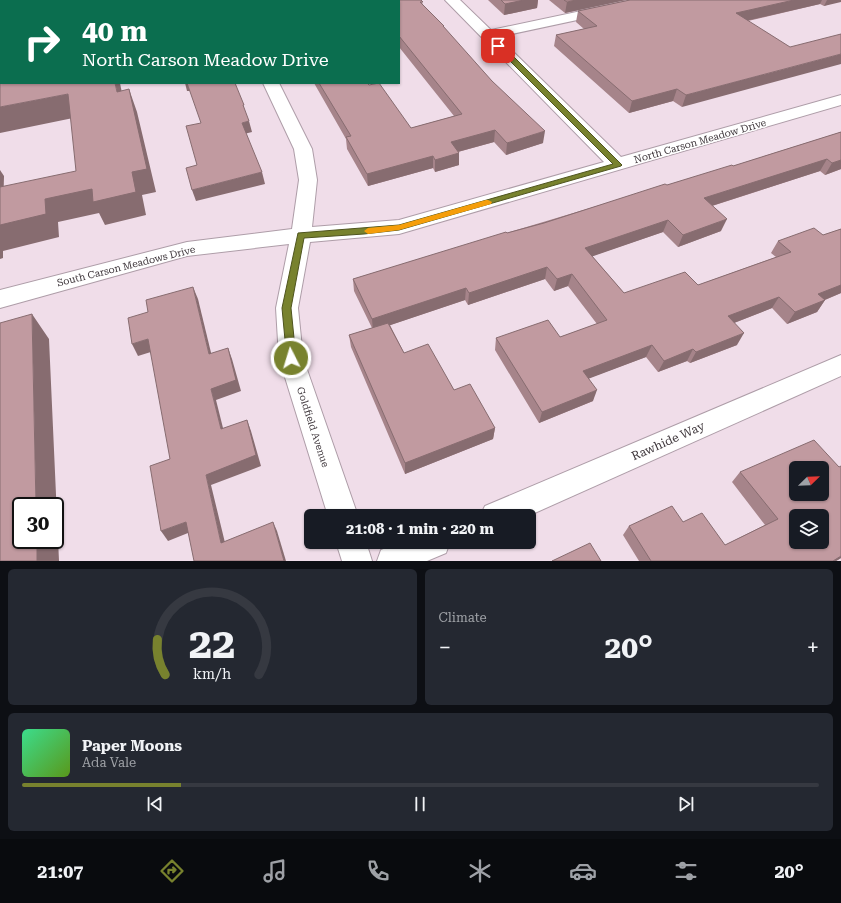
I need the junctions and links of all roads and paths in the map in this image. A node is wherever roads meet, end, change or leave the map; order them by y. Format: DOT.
graph roads {
  1 [pos="452,0"];
  2 [pos="652,0"];
  3 [pos="488,35"];
  4 [pos="272,84"];
  5 [pos="841,100"];
  6 [pos="618,165"];
  7 [pos="301,235"];
  8 [pos="0,299"];
  9 [pos="841,365"];
  10 [pos="341,509"];
  11 [pos="511,509"];
  12 [pos="354,549"];
  13 [pos="419,549"];
  14 [pos="358,561"];
  15 [pos="392,561"];
  1 -- 3 [label="street"];
  2 -- 3 [label="street"];
  3 -- 6 [label="street"];
  4 -- 7 [label="street, Goldfield Avenue"];
  5 -- 6 [label="street, North Carson Meadow Drive"];
  6 -- 7 [label="street, North Carson Meadow Drive"];
  7 -- 8 [label="street, South Carson Meadows Drive"];
  7 -- 10 [label="street, Goldfield Avenue"];
  9 -- 11 [label="street, Rawhide Way"];
  12 -- 14 [label="street"];
  13 -- 15 [label="street"];
}
